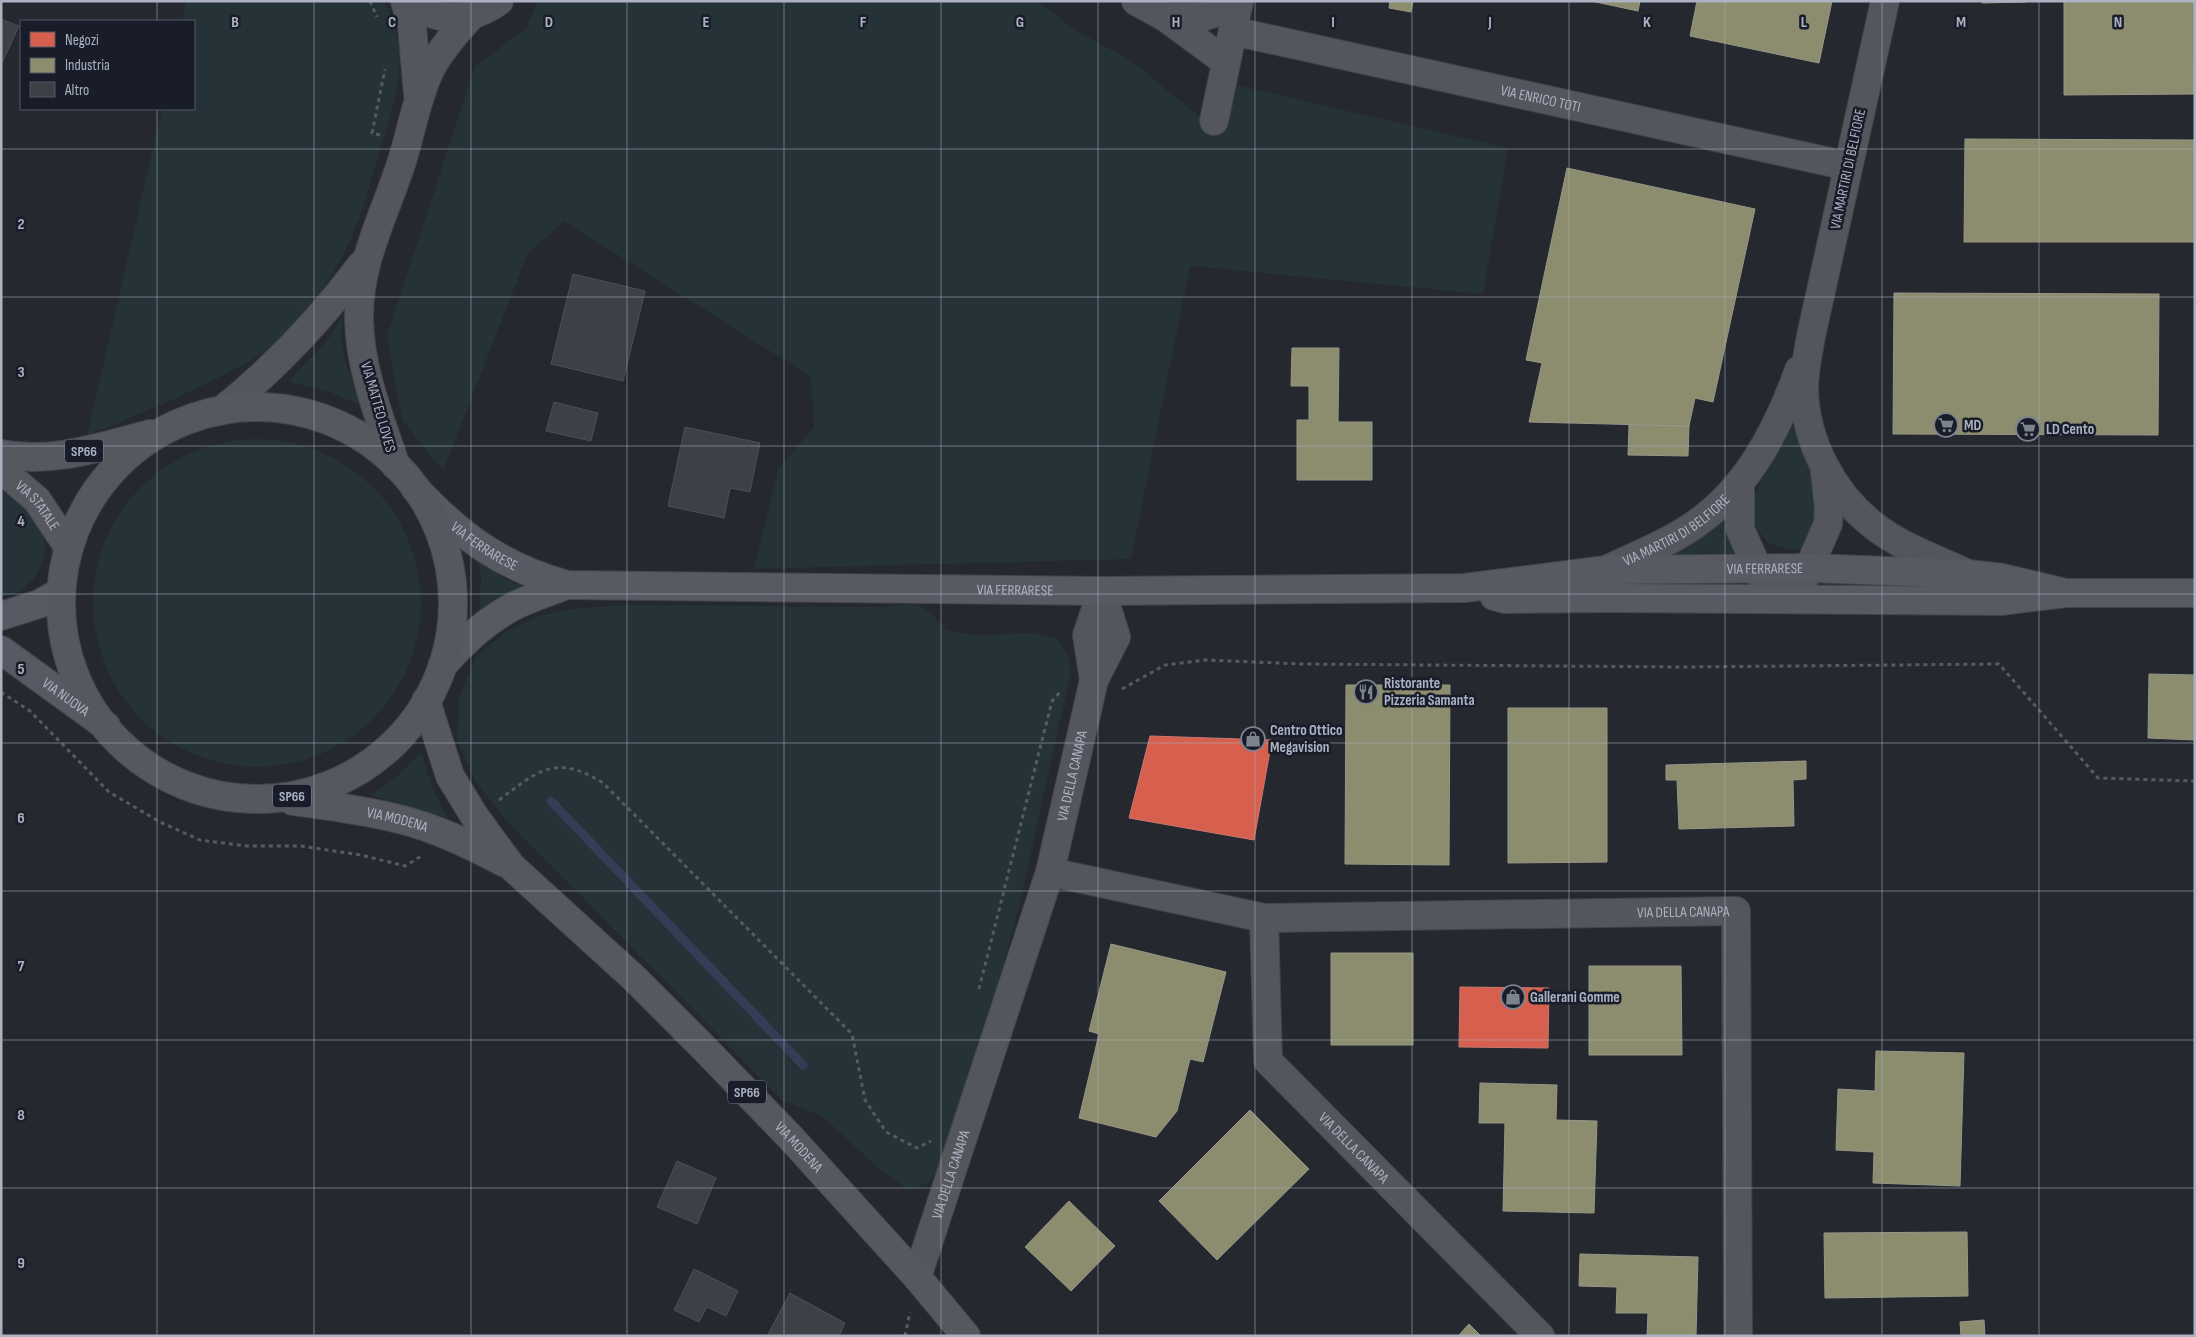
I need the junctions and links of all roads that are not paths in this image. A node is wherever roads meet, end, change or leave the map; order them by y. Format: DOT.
graph roads {
  1 [pos="404,1"];
  2 [pos="409,1"];
  3 [pos="499,1"];
  4 [pos="1136,1"];
  5 [pos="1885,1"];
  6 [pos="1239,3"];
  7 [pos="471,16"];
  8 [pos="1165,17"];
  9 [pos="1233,31"];
  10 [pos="1226,62"];
  11 [pos="418,98"];
  12 [pos="1214,121"];
  13 [pos="1848,166"];
  14 [pos="366,258"];
  15 [pos="1811,336"];
  16 [pos="221,411"];
  17 [pos="166,429"];
  18 [pos="1,454"];
  19 [pos="1824,463"];
  20 [pos="396,466"];
  21 [pos="1,469"];
  22 [pos="1740,482"];
  23 [pos="415,488"];
  24 [pos="69,548"];
  25 [pos="1757,568"];
  26 [pos="1809,568"];
  27 [pos="1606,570"];
  28 [pos="1968,574"];
  29 [pos="567,585"];
  30 [pos="1464,588"];
  31 [pos="1102,591"];
  32 [pos="61,592"];
  33 [pos="2066,593"];
  34 [pos="2195,593"];
  35 [pos="1782,598"];
  36 [pos="1,616"];
  37 [pos="1,650"];
  38 [pos="443,665"];
  39 [pos="426,701"];
  40 [pos="106,726"];
  41 [pos="276,799"];
  42 [pos="511,866"];
  43 [pos="1050,872"];
  44 [pos="1264,918"];
  45 [pos="916,1277"];
  46 [pos="966,1336"];
  47 [pos="1540,1336"];
  48 [pos="1738,1336"];
  1 -- 11 [label="street, VIA MATTEO LOVES"];
  2 -- 7 [label="street, VIA MATTEO LOVES"];
  3 -- 7 [label="street, VIA MATTEO LOVES"];
  4 -- 8 [label="street"];
  5 -- 13 [label="street, VIA MARTIRI DI BELFIORE"];
  6 -- 8 [label="street"];
  6 -- 9 [label="street"];
  7 -- 11 [label="street, VIA MATTEO LOVES"];
  8 -- 10 [label="street"];
  9 -- 10 [label="street"];
  9 -- 13 [label="street, VIA ENRICO TOTI"];
  10 -- 12 [label="street"];
  11 -- 14 [label="street, VIA MATTEO LOVES"];
  13 -- 15 [label="street, VIA MARTIRI DI BELFIORE"];
  14 -- 16 [label="street, VIA MATTEO LOVES"];
  14 -- 20 [label="street, VIA MATTEO LOVES"];
  15 -- 19 [label="street, VIA MARTIRI DI BELFIORE"];
  15 -- 22 [label="street, VIA MARTIRI DI BELFIORE"];
  16 -- 17 [label="main road, VIA MODENA / SP66"];
  16 -- 20 [label="main road, VIA MODENA / SP66"];
  17 -- 18 [label="main road, VIA STATALE / SP66"];
  17 -- 24 [label="main road, VIA MODENA / SP66"];
  19 -- 26 [label="street, VIA MARTIRI DI BELFIORE"];
  19 -- 28 [label="street, VIA MARTIRI DI BELFIORE"];
  20 -- 23 [label="main road, VIA MODENA / SP66"];
  21 -- 24 [label="main road, VIA STATALE"];
  22 -- 25 [label="street, VIA MARTIRI DI BELFIORE"];
  22 -- 27 [label="street, VIA MARTIRI DI BELFIORE"];
  23 -- 29 [label="main road, VIA FERRARESE"];
  23 -- 38 [label="main road, VIA MODENA / SP66"];
  24 -- 32 [label="main road, VIA MODENA / SP66"];
  25 -- 26 [label="main road, VIA FERRARESE"];
  25 -- 27 [label="main road, VIA FERRARESE"];
  25 -- 35 [label="street, VIA MARTIRI DI BELFIORE"];
  26 -- 28 [label="main road, VIA FERRARESE"];
  26 -- 35 [label="street, VIA MARTIRI DI BELFIORE"];
  27 -- 30 [label="main road, VIA FERRARESE"];
  28 -- 33 [label="main road, VIA FERRARESE"];
  29 -- 31 [label="main road, VIA FERRARESE"];
  29 -- 38 [label="main road, VIA FERRARESE"];
  30 -- 31 [label="main road, VIA FERRARESE"];
  30 -- 35 [label="main road, VIA FERRARESE"];
  31 -- 43 [label="street, VIA DELLA CANAPA"];
  32 -- 36 [label="main road"];
  32 -- 40 [label="main road, VIA MODENA / SP66"];
  33 -- 34 [label="main road, VIA FERRARESE"];
  33 -- 35 [label="main road, VIA FERRARESE"];
  37 -- 40 [label="main road, VIA NUOVA"];
  38 -- 39 [label="main road, VIA MODENA / SP66"];
  39 -- 41 [label="main road, VIA MODENA / SP66"];
  39 -- 42 [label="main road, VIA MODENA / SP66"];
  40 -- 41 [label="main road, VIA MODENA / SP66"];
  41 -- 42 [label="main road, VIA MODENA / SP66"];
  42 -- 45 [label="main road, VIA MODENA / SP66"];
  43 -- 44 [label="street, VIA DELLA CANAPA"];
  43 -- 45 [label="street, VIA DELLA CANAPA"];
  44 -- 47 [label="street, VIA DELLA CANAPA"];
  44 -- 48 [label="street, VIA DELLA CANAPA"];
  45 -- 46 [label="main road, VIA MODENA / SP66"];
}
